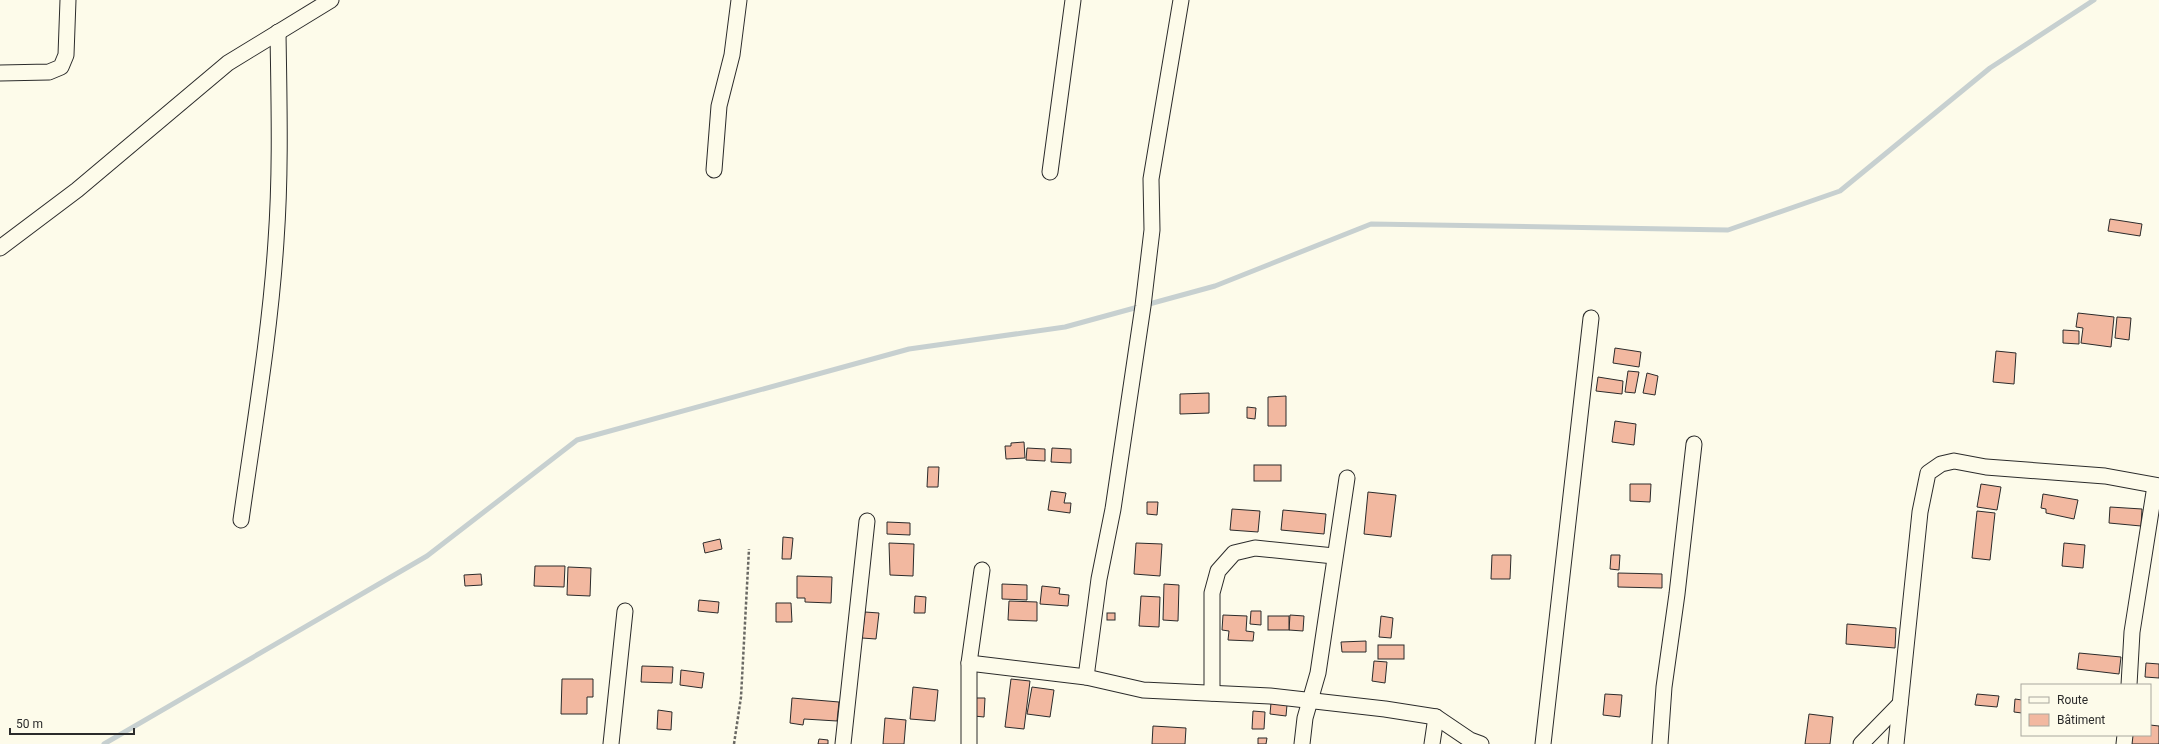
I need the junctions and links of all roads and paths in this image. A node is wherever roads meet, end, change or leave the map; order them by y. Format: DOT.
graph roads {
  1 [pos="68,0"];
  2 [pos="332,0"];
  3 [pos="739,0"];
  4 [pos="1072,0"];
  5 [pos="1181,0"];
  6 [pos="278,32"];
  7 [pos="0,73"];
  8 [pos="714,170"];
  9 [pos="1050,172"];
  10 [pos="0,248"];
  11 [pos="1591,318"];
  12 [pos="1694,444"];
  13 [pos="1347,478"];
  14 [pos="2157,486"];
  15 [pos="241,520"];
  16 [pos="867,521"];
  17 [pos="749,549"];
  18 [pos="1334,556"];
  19 [pos="982,570"];
  20 [pos="625,611"];
  21 [pos="969,663"];
  22 [pos="1086,677"];
  23 [pos="2129,684"];
  24 [pos="1212,693"];
  25 [pos="1309,701"];
  26 [pos="1900,704"];
  27 [pos="1436,717"];
  28 [pos="612,744"];
  29 [pos="734,744"];
  30 [pos="843,744"];
  31 [pos="969,744"];
  32 [pos="1302,744"];
  33 [pos="1432,744"];
  34 [pos="1481,744"];
  35 [pos="1543,744"];
  36 [pos="1660,744"];
  37 [pos="1861,744"];
  38 [pos="1896,744"];
  1 -- 7 [label="street"];
  2 -- 6 [label="street"];
  3 -- 8 [label="street"];
  4 -- 9 [label="street"];
  5 -- 22 [label="street"];
  6 -- 10 [label="street"];
  6 -- 15 [label="street"];
  11 -- 35 [label="street"];
  12 -- 36 [label="street"];
  13 -- 18 [label="street"];
  14 -- 23 [label="street"];
  14 -- 26 [label="street"];
  16 -- 30 [label="street"];
  17 -- 29 [label="path"];
  18 -- 24 [label="street"];
  18 -- 25 [label="street"];
  19 -- 21 [label="street"];
  20 -- 28 [label="street"];
  21 -- 22 [label="street"];
  21 -- 31 [label="street"];
  22 -- 24 [label="street"];
  24 -- 25 [label="street"];
  25 -- 27 [label="street"];
  25 -- 32 [label="street"];
  26 -- 37 [label="street"];
  26 -- 38 [label="street"];
  27 -- 33 [label="street"];
  27 -- 34 [label="street"];
}
